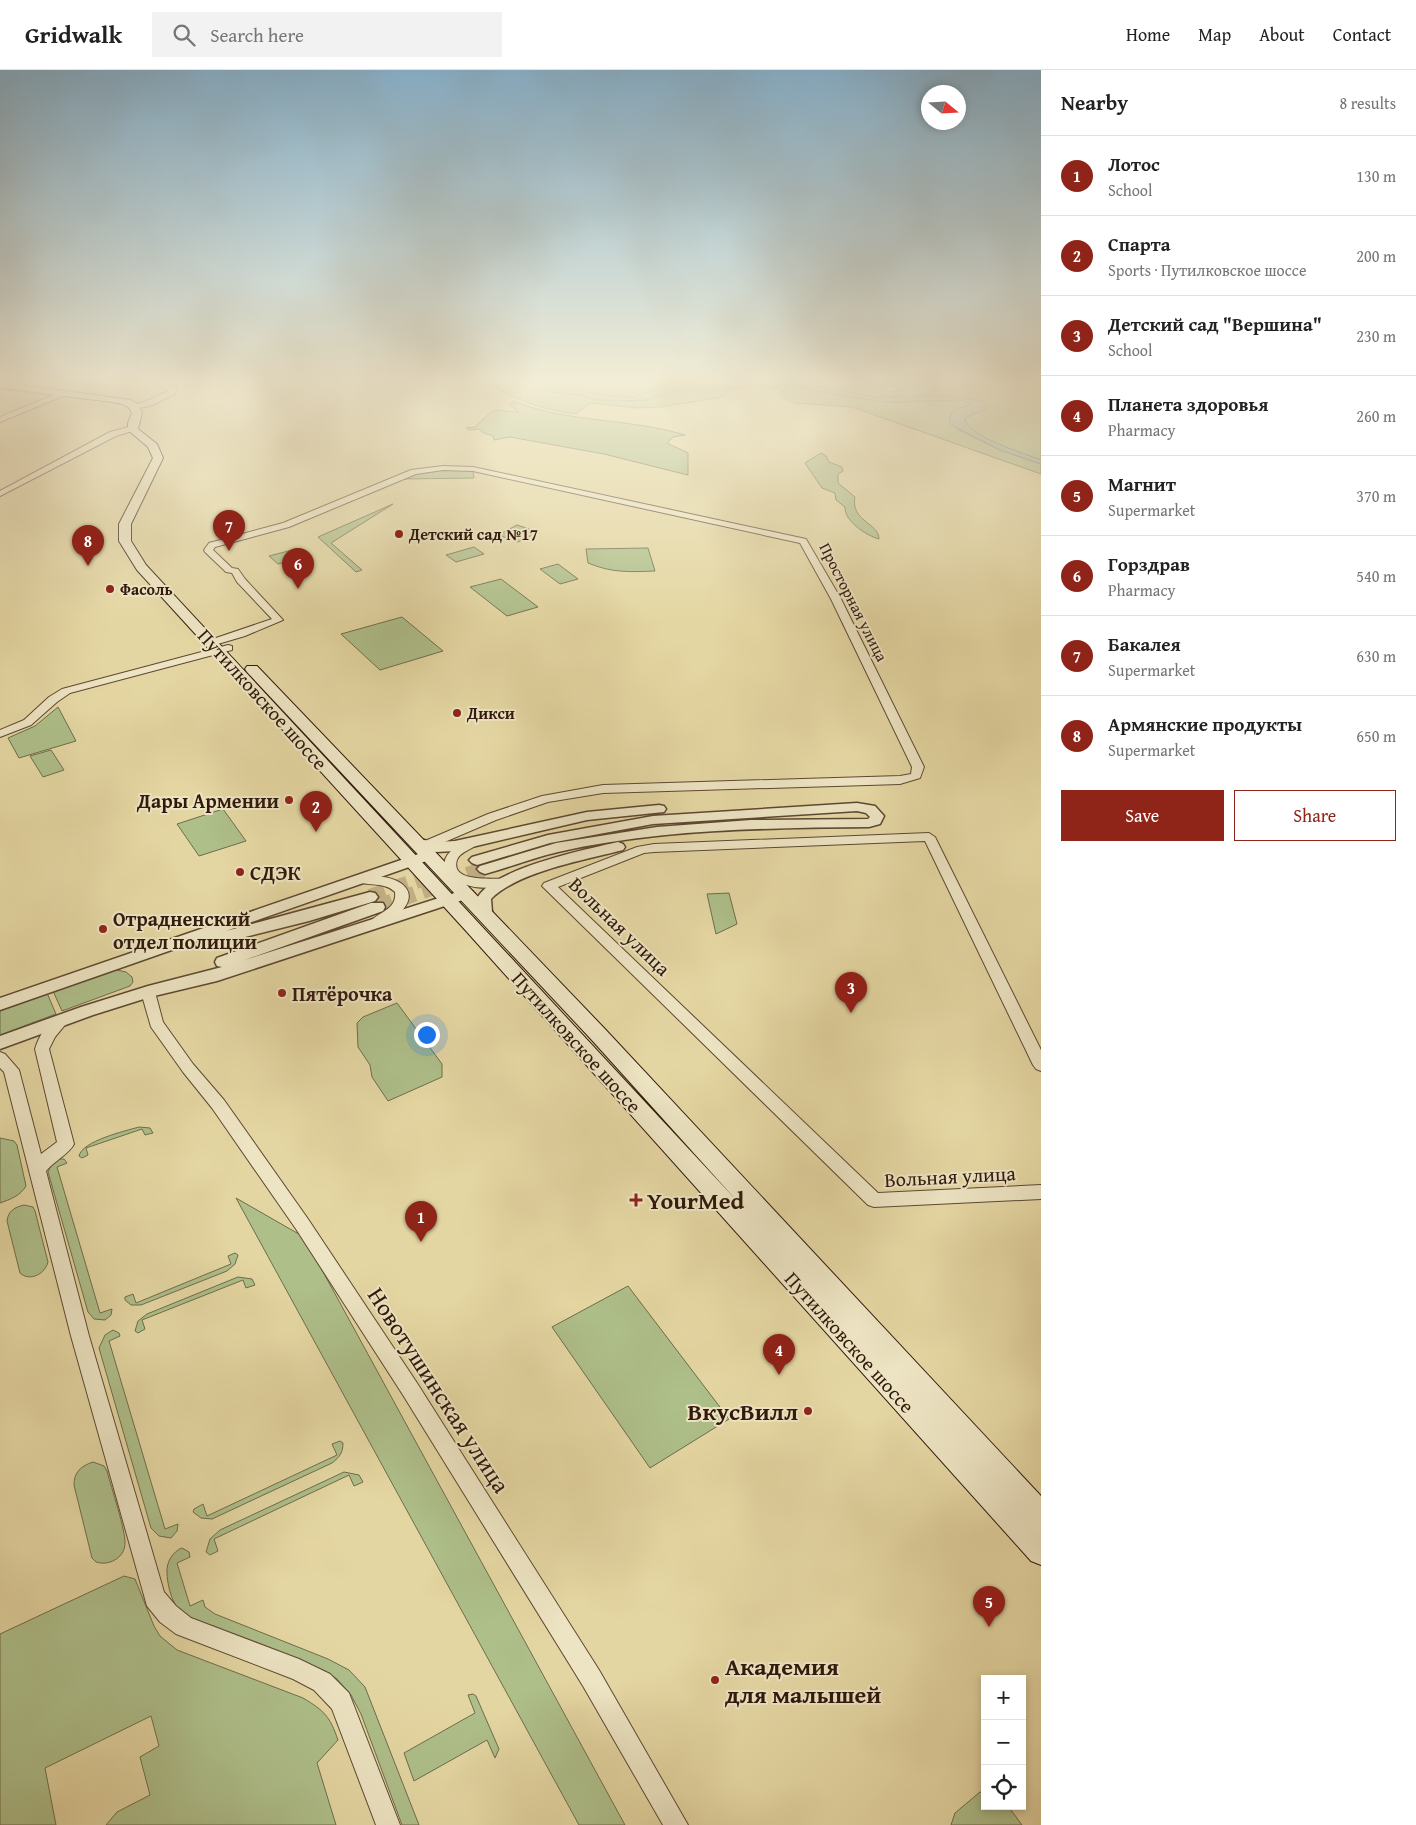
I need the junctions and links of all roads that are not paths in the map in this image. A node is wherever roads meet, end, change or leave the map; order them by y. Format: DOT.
graph roads {
  1 [pos="62,461"];
  2 [pos="156,461"];
  3 [pos="0,494"];
  4 [pos="221,645"];
  5 [pos="0,734"];
  6 [pos="849,808"];
  7 [pos="864,824"];
  8 [pos="472,843"];
  9 [pos="421,850"];
  10 [pos="361,879"];
  11 [pos="504,882"];
  12 [pos="467,894"];
  13 [pos="448,901"];
  14 [pos="375,909"];
  15 [pos="484,912"];
  16 [pos="112,965"];
  17 [pos="142,994"];
  18 [pos="0,1004"];
  19 [pos="62,1020"];
  20 [pos="0,1043"];
  21 [pos="0,1058"];
  22 [pos="1041,1065"];
  23 [pos="38,1170"];
  24 [pos="1041,1192"];
  25 [pos="1041,1518"];
  26 [pos="1041,1551"];
  27 [pos="388,1825"];
  28 [pos="676,1825"];
  1 -- 3 [label="street"];
  2 -- 4 [label="main road, Путилковское шоссе"];
  4 -- 5 [label="street"];
  4 -- 9 [label="main road, Путилковское шоссе"];
  4 -- 9 [label="street, Просторная улица"];
  6 -- 7 [label="street"];
  6 -- 7 [label="street"];
  6 -- 8 [label="street"];
  7 -- 11 [label="street"];
  8 -- 9 [label="street"];
  8 -- 11 [label="street"];
  9 -- 10 [label="street"];
  9 -- 12 [label="main road, Путилковское шоссе"];
  9 -- 13 [label="main road, Путилковское шоссе"];
  10 -- 14 [label="street"];
  10 -- 16 [label="street"];
  11 -- 15 [label="street"];
  12 -- 13 [label="street"];
  12 -- 15 [label="main road, Путилковское шоссе"];
  13 -- 14 [label="street"];
  13 -- 26 [label="main road, Путилковское шоссе"];
  14 -- 16 [label="street"];
  14 -- 17 [label="street"];
  15 -- 25 [label="main road, Путилковское шоссе"];
  16 -- 18 [label="street"];
  17 -- 19 [label="street"];
  17 -- 28 [label="street, Новотушинская улица"];
  19 -- 20 [label="street"];
  19 -- 23 [label="street"];
  21 -- 23 [label="street"];
  22 -- 24 [label="street, Вольная улица"];
  23 -- 27 [label="street"];
}
